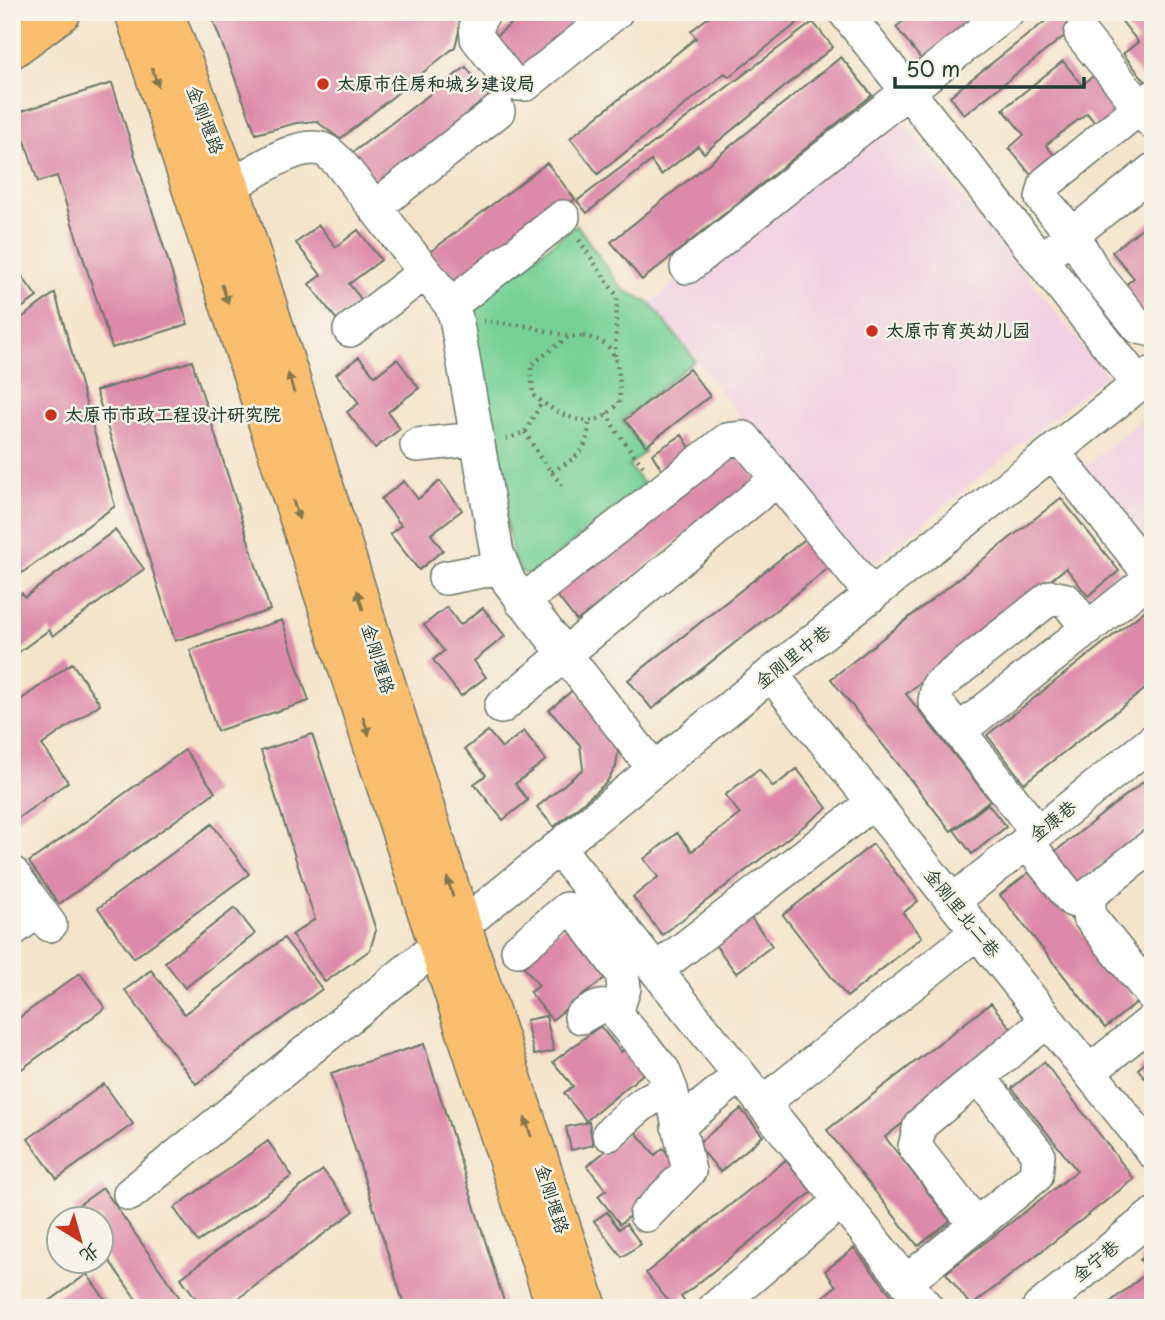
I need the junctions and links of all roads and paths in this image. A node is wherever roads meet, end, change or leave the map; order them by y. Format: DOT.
graph roads {
  1 [pos="62,12"];
  2 [pos="134,12"];
  3 [pos="164,12"];
  4 [pos="484,12"];
  5 [pos="616,12"];
  6 [pos="845,12"];
  7 [pos="1007,12"];
  8 [pos="1081,34"];
  9 [pos="12,49"];
  10 [pos="908,90"];
  11 [pos="1148,110"];
  12 [pos="498,111"];
  13 [pos="1153,170"];
  14 [pos="229,186"];
  15 [pos="374,207"];
  16 [pos="563,217"];
  17 [pos="1072,234"];
  18 [pos="1041,260"];
  19 [pos="687,267"];
  20 [pos="425,272"];
  21 [pos="454,312"];
  22 [pos="350,330"];
  23 [pos="1153,330"];
  24 [pos="568,337"];
  25 [pos="615,356"];
  26 [pos="1146,379"];
  27 [pos="542,402"];
  28 [pos="606,413"];
  29 [pos="589,419"];
  30 [pos="525,432"];
  31 [pos="478,443"];
  32 [pos="417,445"];
  33 [pos="1053,452"];
  34 [pos="552,472"];
  35 [pos="777,479"];
  36 [pos="564,488"];
  37 [pos="663,491"];
  38 [pos="503,567"];
  39 [pos="445,578"];
  40 [pos="1153,578"];
  41 [pos="872,595"];
  42 [pos="522,602"];
  43 [pos="1088,629"];
  44 [pos="564,655"];
  45 [pos="771,674"];
  46 [pos="501,707"];
  47 [pos="959,731"];
  48 [pos="1153,741"];
  49 [pos="654,769"];
  50 [pos="874,802"];
  51 [pos="1032,837"];
  52 [pos="1153,845"];
  53 [pos="558,848"];
  54 [pos="12,873"];
  55 [pos="953,901"];
  56 [pos="1089,905"];
  57 [pos="12,930"];
  58 [pos="978,932"];
  59 [pos="450,936"];
  60 [pos="517,950"];
  61 [pos="656,970"];
  62 [pos="1153,996"];
  63 [pos="617,1010"];
  64 [pos="581,1017"];
  65 [pos="1048,1020"];
  66 [pos="1153,1020"];
  67 [pos="1089,1072"];
  68 [pos="740,1075"];
  69 [pos="979,1077"];
  70 [pos="671,1090"];
  71 [pos="763,1104"];
  72 [pos="678,1126"];
  73 [pos="609,1134"];
  74 [pos="1153,1152"];
  75 [pos="130,1194"];
  76 [pos="841,1201"];
  77 [pos="646,1214"];
  78 [pos="1153,1214"];
  79 [pos="976,1224"];
  80 [pos="906,1282"];
  81 [pos="556,1308"];
  82 [pos="588,1308"];
  83 [pos="715,1308"];
  84 [pos="927,1308"];
  85 [pos="1039,1308"];
  1 -- 9 [label="main road"];
  2 -- 59 [label="main road, one-way"];
  3 -- 14 [label="main road, 金刚堰路"];
  4 -- 5 [label="street"];
  6 -- 10 [label="street"];
  7 -- 10 [label="street"];
  8 -- 11 [label="street"];
  10 -- 18 [label="street"];
  10 -- 19 [label="street"];
  11 -- 17 [label="street"];
  12 -- 15 [label="street"];
  13 -- 17 [label="street"];
  14 -- 15 [label="street"];
  59 -- 14 [label="main road, 金刚堰路, one-way"];
  15 -- 20 [label="street"];
  16 -- 21 [label="street"];
  16 -- 25 [label="path"];
  17 -- 18 [label="street"];
  17 -- 23 [label="street"];
  18 -- 26 [label="street"];
  20 -- 21 [label="street"];
  20 -- 22 [label="street"];
  21 -- 24 [label="path"];
  21 -- 31 [label="street"];
  24 -- 25 [label="path"];
  24 -- 27 [label="path"];
  25 -- 28 [label="path"];
  26 -- 33 [label="street, 金刚里中巷"];
  27 -- 29 [label="path"];
  27 -- 30 [label="path"];
  28 -- 29 [label="path"];
  28 -- 37 [label="path"];
  29 -- 34 [label="path"];
  30 -- 31 [label="path"];
  30 -- 34 [label="path"];
  31 -- 32 [label="street"];
  31 -- 38 [label="street"];
  33 -- 40 [label="street"];
  33 -- 41 [label="street, 金刚里中巷"];
  34 -- 36 [label="path"];
  35 -- 37 [label="street"];
  35 -- 41 [label="street"];
  35 -- 44 [label="street"];
  37 -- 42 [label="street"];
  38 -- 39 [label="street"];
  38 -- 42 [label="street"];
  40 -- 43 [label="street"];
  41 -- 45 [label="street, 金刚里中巷"];
  42 -- 44 [label="street"];
  43 -- 47 [label="street"];
  43 -- 47 [label="street"];
  44 -- 46 [label="street"];
  44 -- 49 [label="street"];
  45 -- 49 [label="street, 金刚里中巷"];
  45 -- 50 [label="street, 金刚里北二巷"];
  47 -- 51 [label="street"];
  48 -- 51 [label="street, 金康巷"];
  49 -- 53 [label="street, 金刚里中巷"];
  50 -- 55 [label="street, 金刚里北二巷"];
  50 -- 61 [label="street"];
  51 -- 55 [label="street, 金康巷"];
  51 -- 56 [label="street"];
  52 -- 56 [label="street"];
  53 -- 59 [label="street, 金刚里中巷"];
  53 -- 61 [label="street"];
  54 -- 57 [label="street"];
  55 -- 58 [label="street, 金刚里北二巷"];
  56 -- 62 [label="street"];
  58 -- 65 [label="street, 金刚里北二巷"];
  58 -- 71 [label="street"];
  59 -- 75 [label="street, 金刚里中巷"];
  59 -- 81 [label="main road"];
  82 -- 59 [label="main road, 金刚堰路, one-way"];
  60 -- 63 [label="street"];
  61 -- 68 [label="street"];
  63 -- 64 [label="street"];
  63 -- 70 [label="street"];
  65 -- 67 [label="street, 金刚里北二巷"];
  65 -- 69 [label="street"];
  66 -- 67 [label="street"];
  67 -- 74 [label="street, 金刚里北二巷"];
  68 -- 71 [label="street"];
  68 -- 72 [label="street"];
  69 -- 79 [label="street"];
  69 -- 79 [label="street"];
  70 -- 72 [label="street"];
  70 -- 73 [label="street"];
  71 -- 76 [label="street"];
  72 -- 77 [label="street"];
  76 -- 80 [label="street"];
  76 -- 83 [label="street"];
  78 -- 85 [label="street, 金宁巷"];
  79 -- 80 [label="street"];
  80 -- 84 [label="street"];
}
